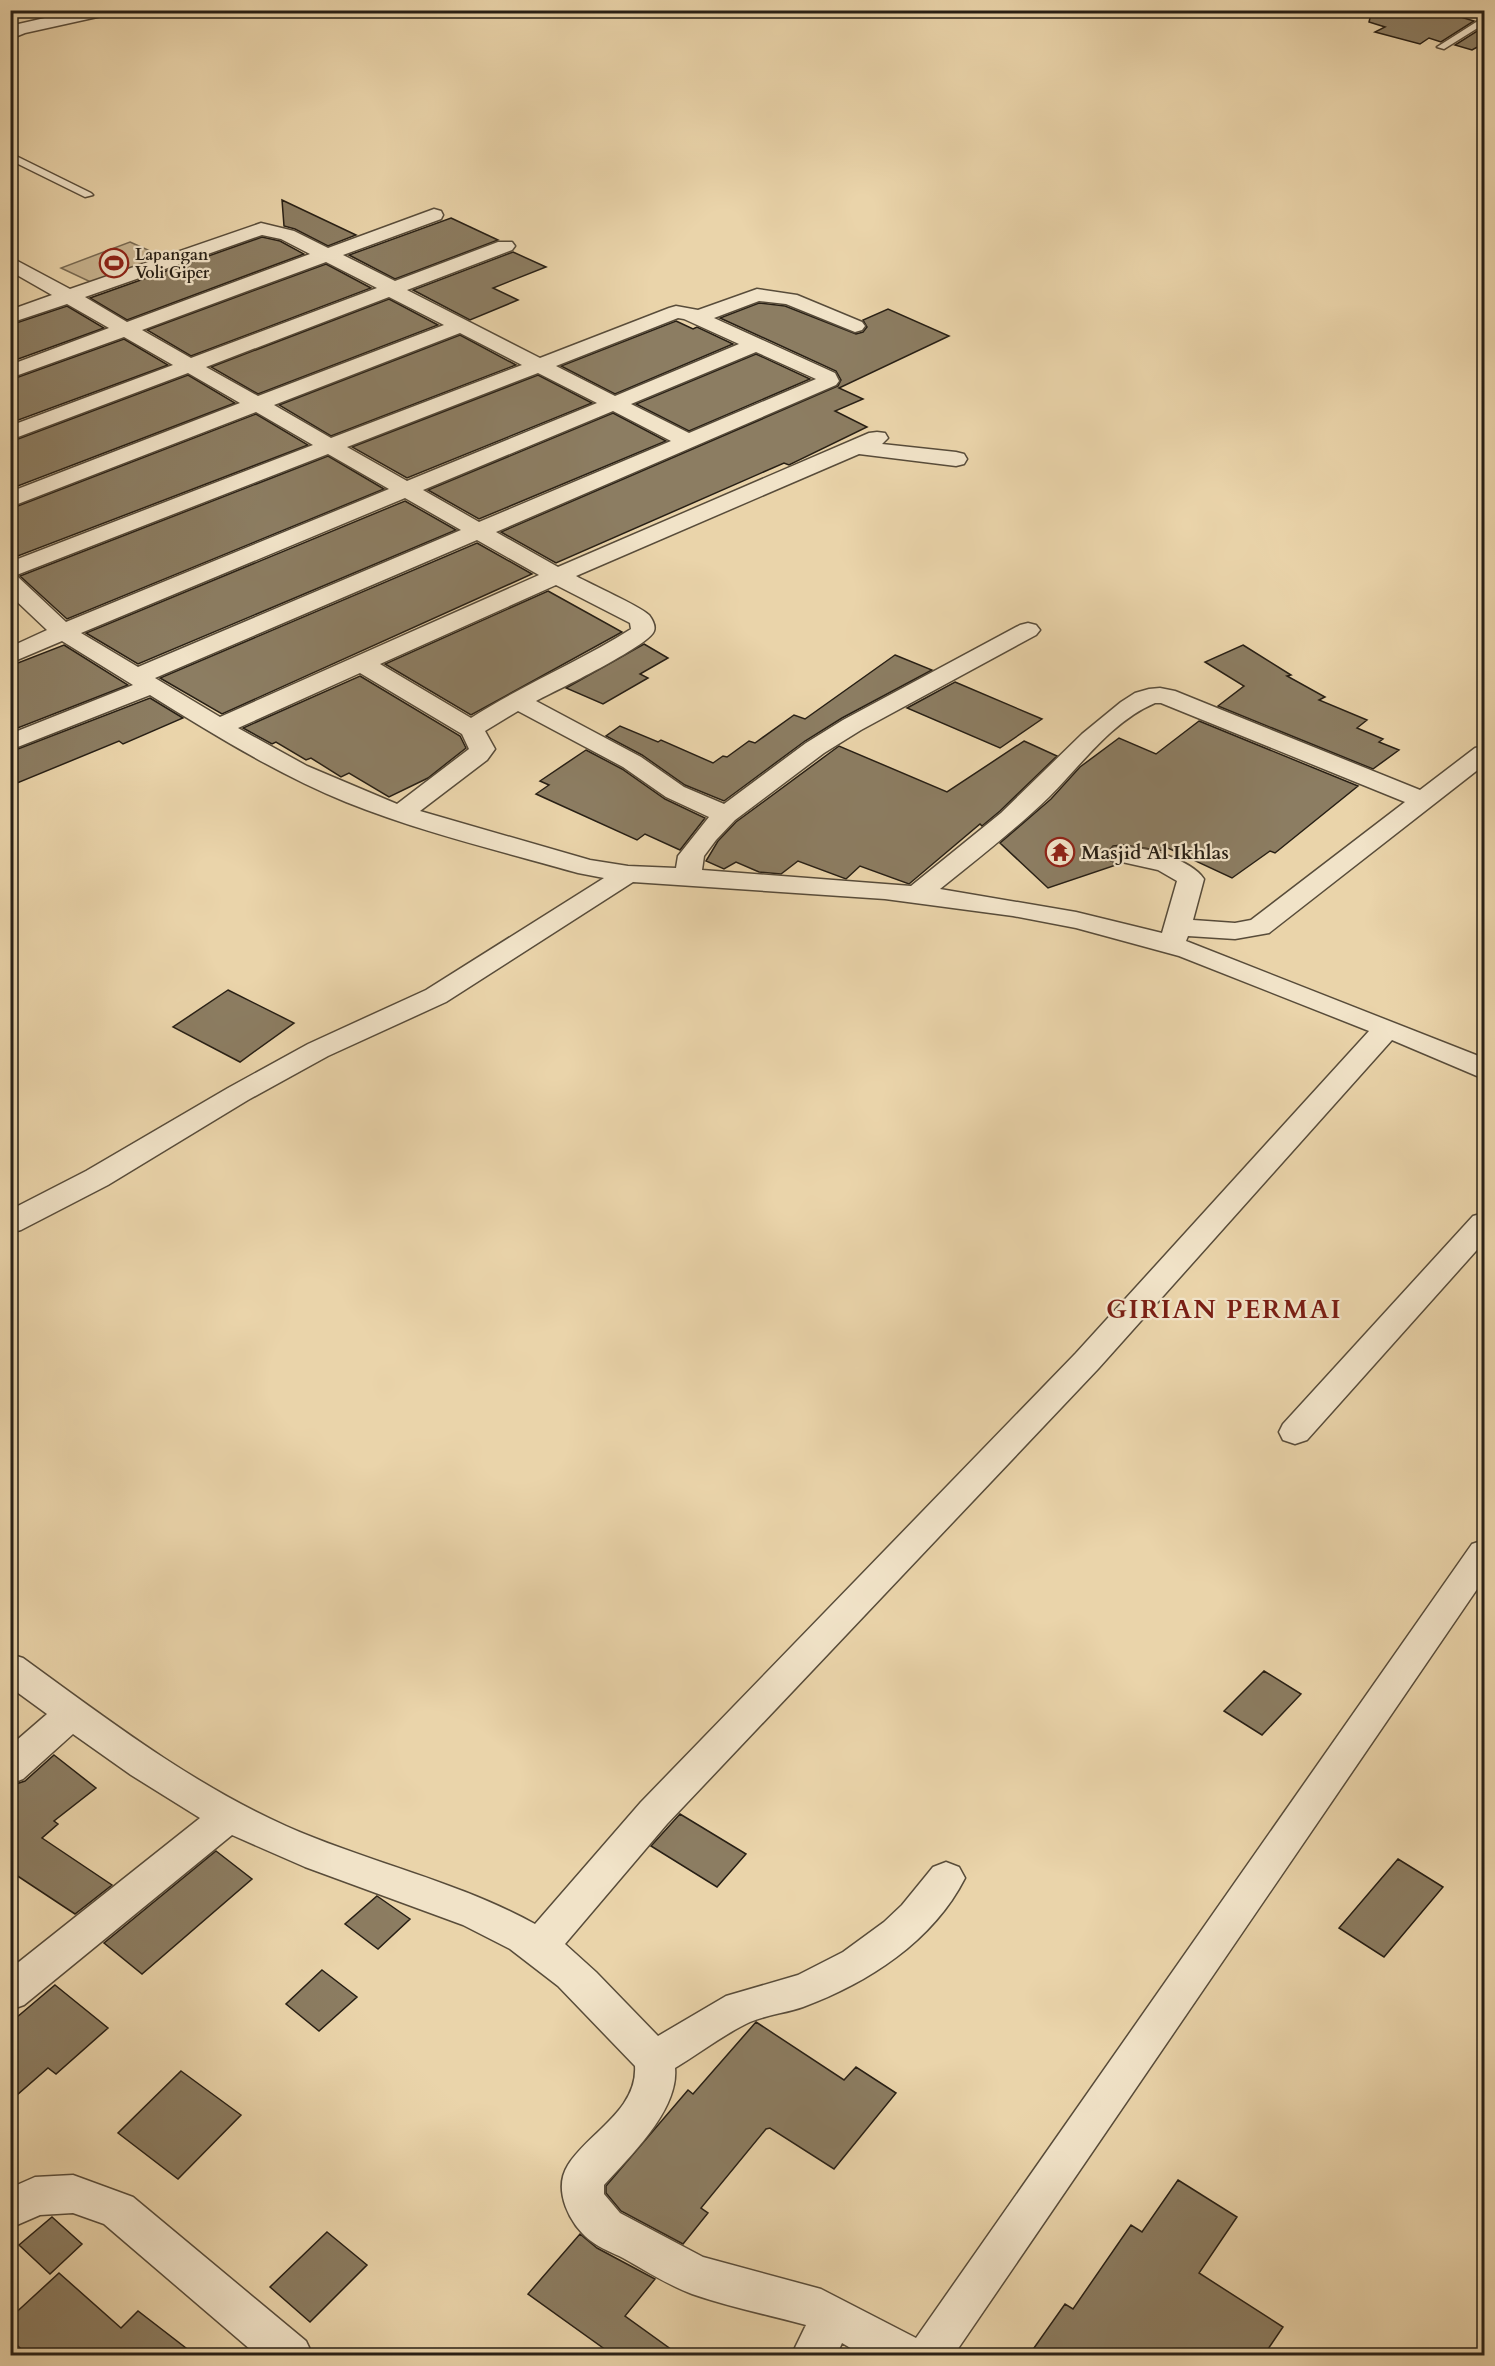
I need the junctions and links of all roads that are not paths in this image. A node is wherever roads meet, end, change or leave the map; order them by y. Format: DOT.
graph roads {
  1 [pos="105,10"];
  2 [pos="1485,21"];
  3 [pos="10,34"];
  4 [pos="1441,47"];
  5 [pos="10,156"];
  6 [pos="88,195"];
  7 [pos="434,215"];
  8 [pos="506,246"];
  9 [pos="329,255"];
  10 [pos="10,263"];
  11 [pos="391,289"];
  12 [pos="70,297"];
  13 [pos="10,317"];
  14 [pos="697,317"];
  15 [pos="459,326"];
  16 [pos="855,326"];
  17 [pos="127,330"];
  18 [pos="755,345"];
  19 [pos="540,366"];
  20 [pos="190,367"];
  21 [pos="10,372"];
  22 [pos="613,402"];
  23 [pos="256,403"];
  24 [pos="10,434"];
  25 [pos="877,438"];
  26 [pos="688,441"];
  27 [pos="329,447"];
  28 [pos="856,447"];
  29 [pos="956,459"];
  30 [pos="404,489"];
  31 [pos="10,500"];
  32 [pos="478,531"];
  33 [pos="10,570"];
  34 [pos="557,576"];
  35 [pos="10,582"];
  36 [pos="1028,630"];
  37 [pos="63,632"];
  38 [pos="10,656"];
  39 [pos="361,663"];
  40 [pos="143,682"];
  41 [pos="516,700"];
  42 [pos="219,727"];
  43 [pos="471,729"];
  44 [pos="10,743"];
  45 [pos="1485,753"];
  46 [pos="1423,800"];
  47 [pos="400,814"];
  48 [pos="726,815"];
  49 [pos="1122,854"];
  50 [pos="628,874"];
  51 [pos="688,877"];
  52 [pos="920,892"];
  53 [pos="1173,936"];
  54 [pos="1387,1029"];
  55 [pos="1485,1070"];
  56 [pos="10,1223"];
  57 [pos="1485,1223"];
  58 [pos="1295,1432"];
  59 [pos="1485,1553"];
  60 [pos="10,1668"];
  61 [pos="73,1712"];
  62 [pos="10,1769"];
  63 [pos="229,1816"];
  64 [pos="946,1878"];
  65 [pos="539,1947"];
  66 [pos="10,1993"];
  67 [pos="654,2060"];
  68 [pos="10,2209"];
  69 [pos="834,2316"];
  70 [pos="291,2355"];
  71 [pos="813,2355"];
  72 [pos="907,2355"];
  73 [pos="929,2355"];
  1 -- 3 [label="street"];
  2 -- 4 [label="lane"];
  5 -- 6 [label="lane"];
  7 -- 9 [label="street"];
  8 -- 11 [label="street"];
  9 -- 11 [label="street"];
  9 -- 12 [label="street"];
  9 -- 17 [label="street"];
  10 -- 12 [label="street"];
  11 -- 15 [label="street"];
  11 -- 20 [label="street"];
  12 -- 13 [label="street"];
  12 -- 17 [label="street"];
  14 -- 16 [label="street"];
  14 -- 18 [label="street"];
  14 -- 19 [label="street"];
  15 -- 19 [label="street"];
  15 -- 23 [label="street"];
  17 -- 20 [label="street"];
  17 -- 21 [label="street"];
  18 -- 22 [label="street"];
  18 -- 26 [label="street"];
  19 -- 22 [label="street"];
  19 -- 27 [label="street"];
  20 -- 23 [label="street"];
  20 -- 24 [label="street"];
  22 -- 26 [label="street"];
  22 -- 30 [label="street"];
  23 -- 27 [label="street"];
  23 -- 31 [label="street"];
  25 -- 28 [label="street"];
  26 -- 32 [label="street"];
  27 -- 30 [label="street"];
  27 -- 33 [label="street"];
  28 -- 29 [label="street"];
  28 -- 34 [label="street"];
  30 -- 32 [label="street"];
  30 -- 37 [label="street"];
  32 -- 34 [label="street"];
  32 -- 40 [label="street"];
  34 -- 39 [label="street"];
  34 -- 41 [label="street"];
  35 -- 37 [label="street"];
  36 -- 48 [label="street"];
  37 -- 38 [label="street"];
  37 -- 40 [label="street"];
  39 -- 42 [label="street"];
  39 -- 43 [label="street"];
  40 -- 42 [label="street"];
  40 -- 44 [label="street"];
  41 -- 43 [label="street"];
  41 -- 48 [label="street"];
  42 -- 47 [label="street"];
  43 -- 47 [label="street"];
  45 -- 46 [label="street"];
  46 -- 52 [label="street"];
  46 -- 53 [label="street"];
  47 -- 50 [label="street"];
  48 -- 51 [label="street"];
  49 -- 53 [label="street"];
  50 -- 51 [label="street"];
  50 -- 56 [label="street"];
  51 -- 52 [label="street"];
  52 -- 53 [label="street"];
  53 -- 54 [label="street"];
  54 -- 55 [label="street"];
  54 -- 65 [label="street"];
  57 -- 58 [label="street"];
  59 -- 73 [label="street"];
  60 -- 61 [label="street"];
  61 -- 62 [label="street"];
  61 -- 63 [label="street"];
  63 -- 65 [label="street"];
  63 -- 66 [label="street"];
  64 -- 67 [label="street"];
  65 -- 67 [label="street"];
  67 -- 69 [label="street"];
  68 -- 70 [label="street"];
  69 -- 71 [label="street"];
  69 -- 72 [label="street"];
}
